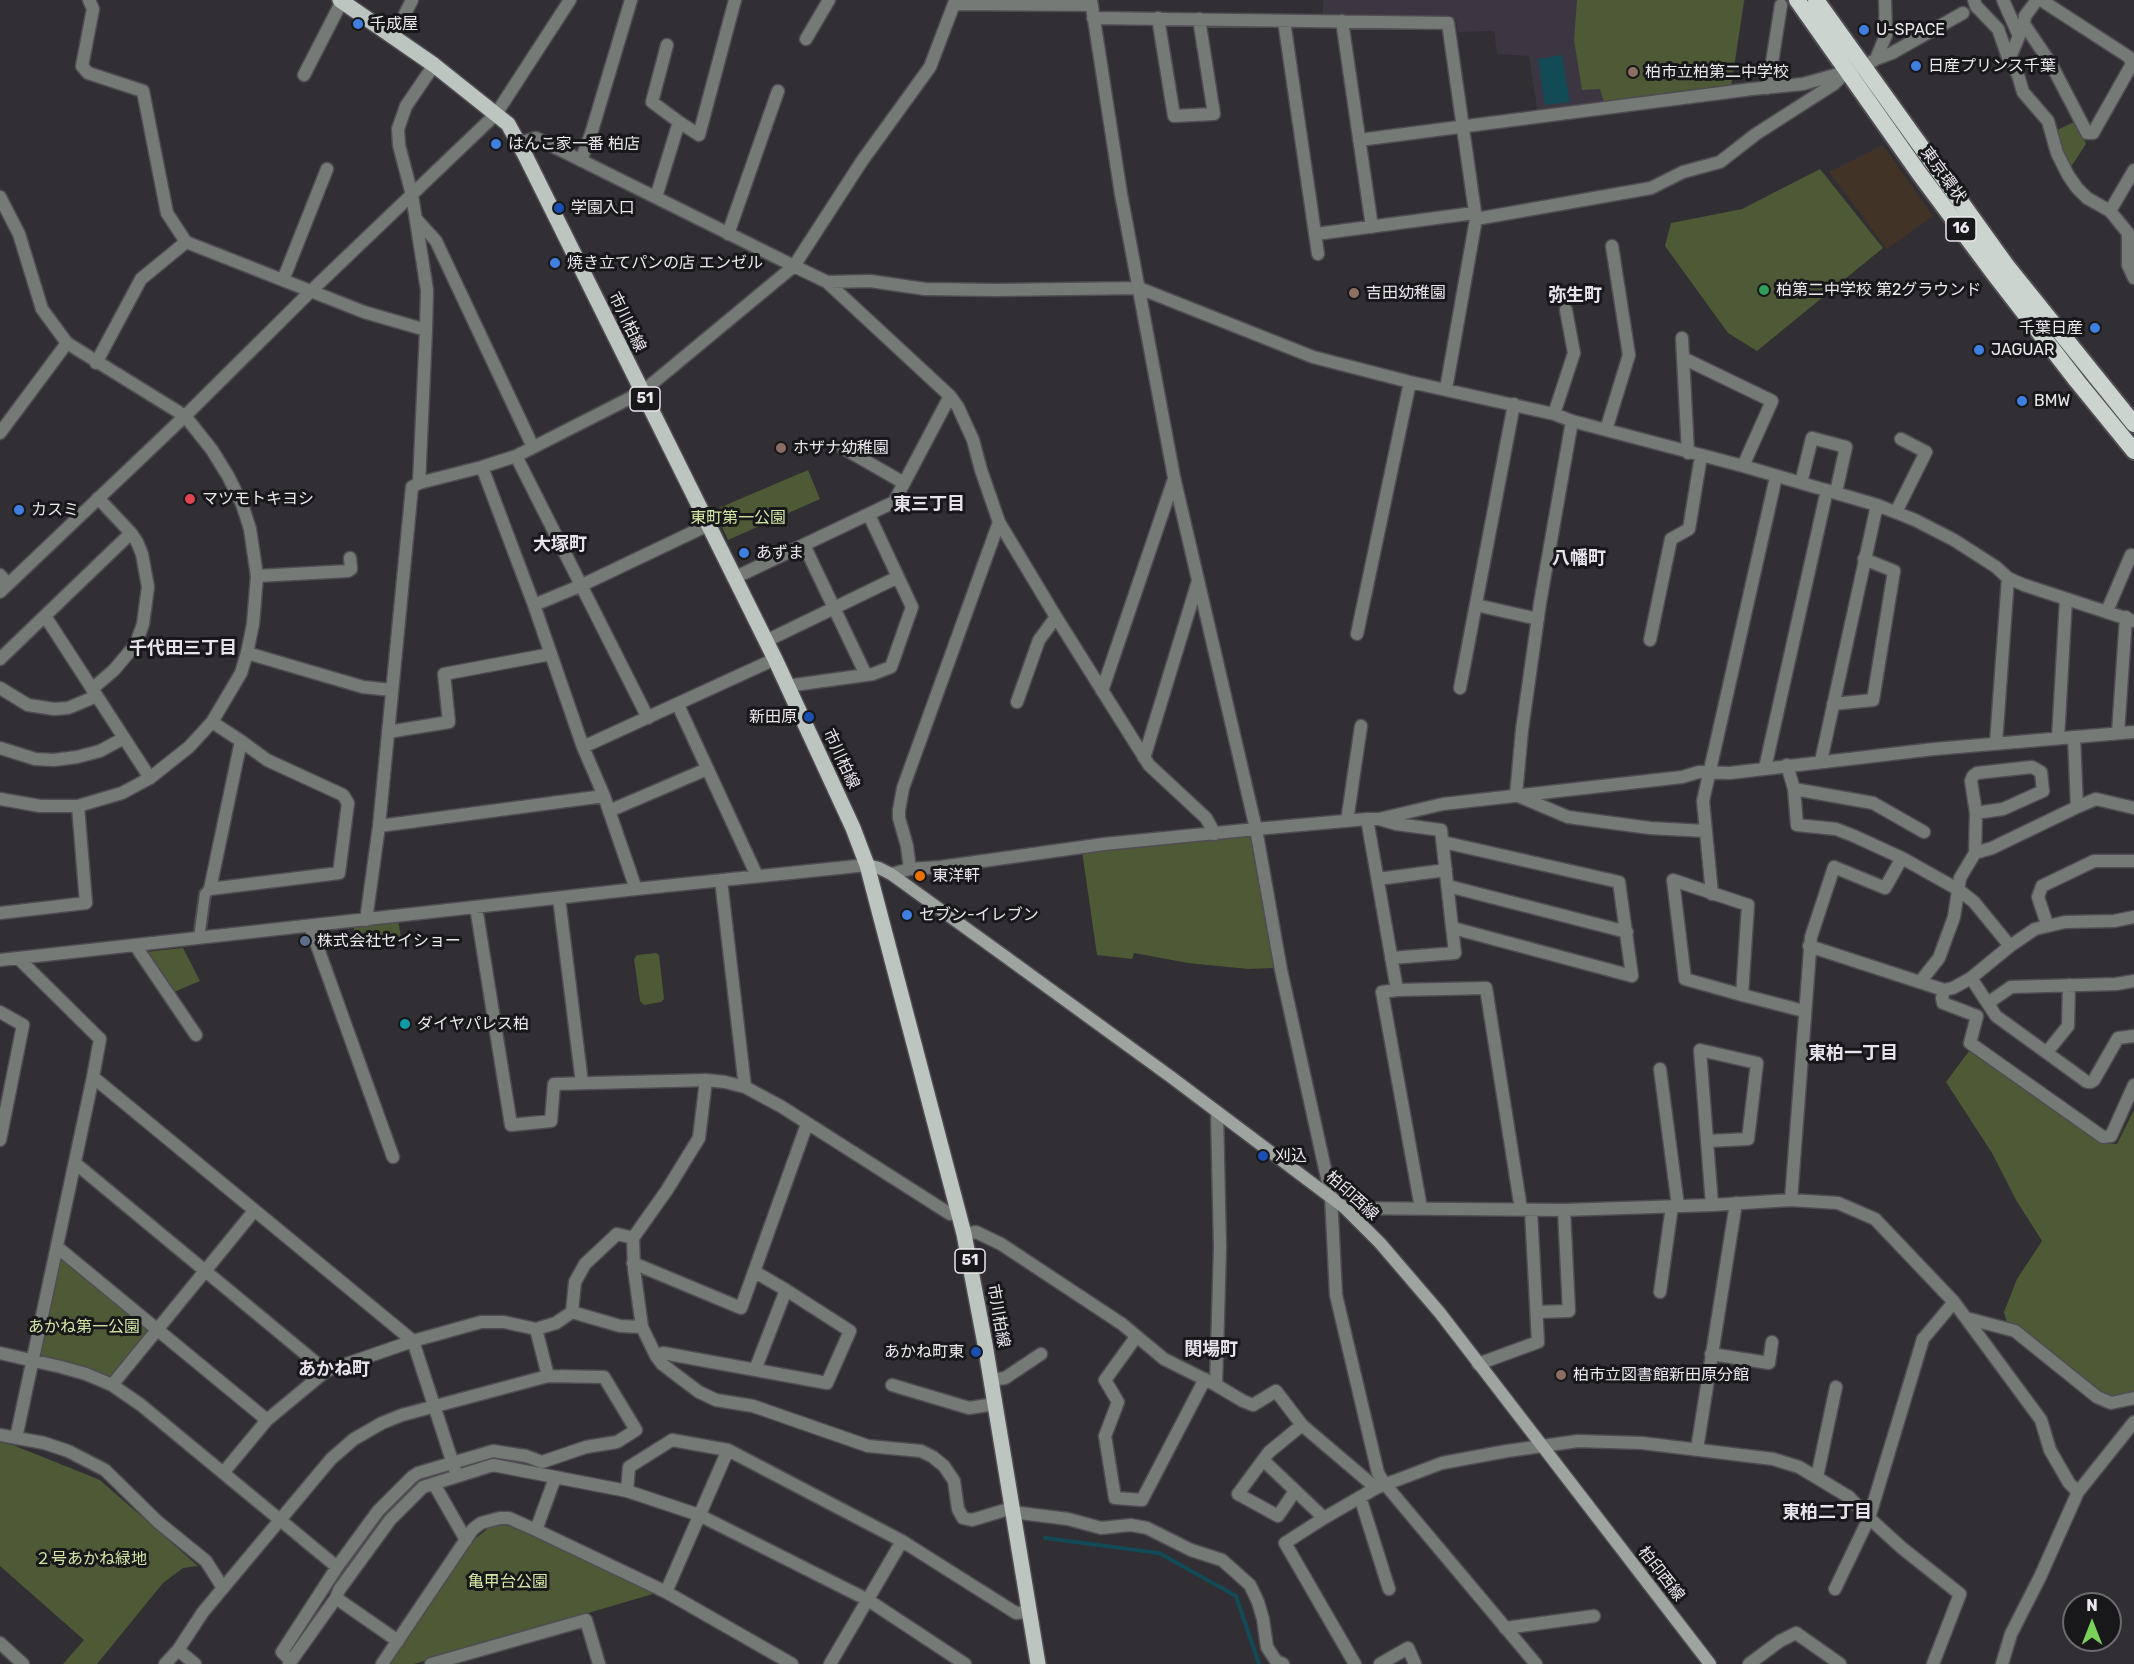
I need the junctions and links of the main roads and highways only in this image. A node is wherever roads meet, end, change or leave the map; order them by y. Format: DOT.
graph roads {
  1 [pos="341,0"];
  2 [pos="1816,0"];
  3 [pos="1789,3"];
  4 [pos="1862,66"];
  5 [pos="2134,424"];
  6 [pos="2134,451"];
  7 [pos="867,865"];
  8 [pos="1038,1664"];
  9 [pos="1710,1664"];
  1 -- 7 [label="main road, 市川柏線 / 51"];
  2 -- 4 [label="highway, 東京環状 / 16"];
  3 -- 4 [label="highway, 東京環状 / 16"];
  4 -- 5 [label="highway, 東京環状 / 16"];
  4 -- 6 [label="highway, 東京環状 / 16"];
  7 -- 8 [label="main road, 市川柏線 / 51"];
  7 -- 9 [label="main road, 柏印西線"];
}
